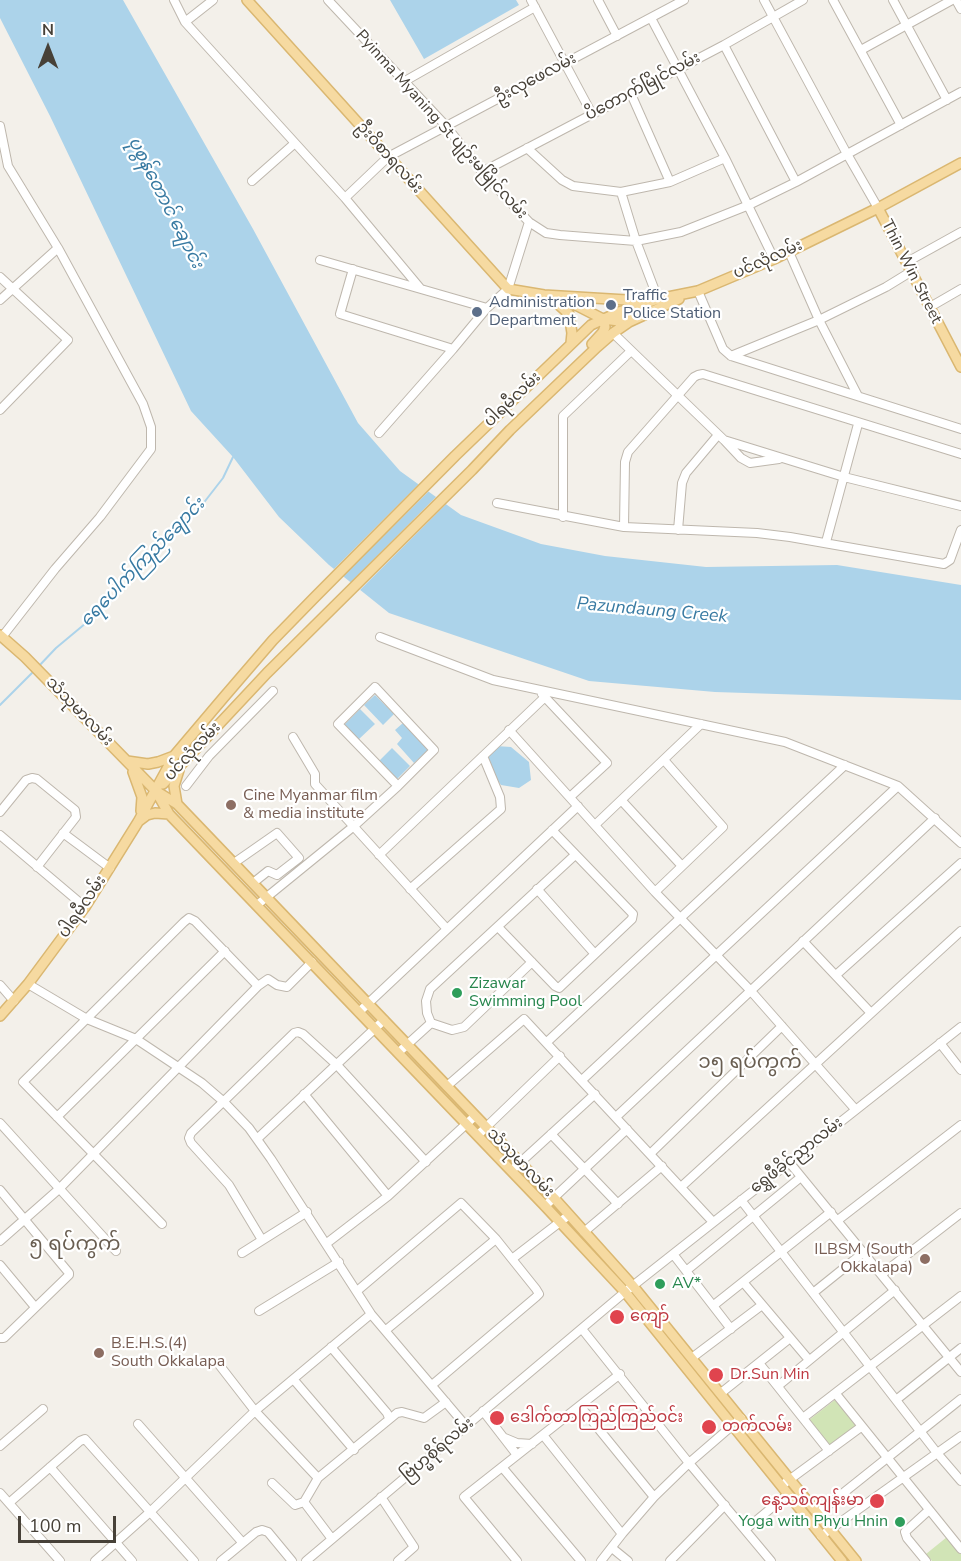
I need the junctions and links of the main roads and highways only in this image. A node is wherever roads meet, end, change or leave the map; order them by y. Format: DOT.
graph roads {
  1 [pos="247,0"];
  2 [pos="961,162"];
  3 [pos="878,208"];
  4 [pos="698,291"];
  5 [pos="544,295"];
  6 [pos="560,296"];
  7 [pos="658,299"];
  8 [pos="645,314"];
  9 [pos="603,319"];
  10 [pos="571,343"];
  11 [pos="961,366"];
  12 [pos="510,430"];
  13 [pos="455,456"];
  14 [pos="472,470"];
  15 [pos="1,636"];
  16 [pos="174,756"];
  17 [pos="126,760"];
  18 [pos="183,763"];
  19 [pos="156,791"];
  20 [pos="177,804"];
  21 [pos="169,814"];
  22 [pos="138,822"];
  23 [pos="307,939"];
  24 [pos="298,949"];
  25 [pos="0,1016"];
  26 [pos="842,1561"];
  27 [pos="856,1561"];
  1 -- 5 [label="main road, ဦးဝိစာရလမ်း"];
  2 -- 3 [label="main road, ပင်လုံလမ်း"];
  3 -- 4 [label="main road, ပင်လုံလမ်း"];
  3 -- 11 [label="main road, Thin Win Street"];
  4 -- 7 [label="main road, ပင်လုံလမ်း"];
  4 -- 8 [label="main road"];
  5 -- 6 [label="main road"];
  5 -- 10 [label="main road"];
  6 -- 7 [label="main road"];
  6 -- 9 [label="main road"];
  7 -- 9 [label="main road, ပင်လုံလမ်း"];
  8 -- 9 [label="main road"];
  8 -- 12 [label="main road"];
  9 -- 10 [label="main road, ပင်လုံလမ်း"];
  9 -- 12 [label="main road"];
  10 -- 13 [label="main road, ပါရမီလမ်း"];
  12 -- 14 [label="main road, ပါရမီလမ်း"];
  13 -- 16 [label="main road, ပင်လုံလမ်း"];
  14 -- 18 [label="main road, ပင်လုံလမ်း"];
  15 -- 17 [label="main road, သံသုမာလမ်း"];
  16 -- 17 [label="main road"];
  16 -- 19 [label="main road, ပင်လုံလမ်း"];
  17 -- 19 [label="main road, သံသုမာလမ်း"];
  17 -- 22 [label="main road"];
  18 -- 19 [label="main road, ပင်လုံလမ်း"];
  18 -- 20 [label="main road"];
  19 -- 20 [label="main road, သံသုမာလမ်း"];
  19 -- 21 [label="main road, သံသုမာလမ်း"];
  19 -- 22 [label="main road, ပါရမီလမ်း"];
  20 -- 23 [label="main road, သံသုမာလမ်း"];
  21 -- 22 [label="main road"];
  21 -- 24 [label="main road, သံသုမာလမ်း"];
  22 -- 25 [label="main road, ပါရမီလမ်း"];
  23 -- 24 [label="main road"];
  23 -- 27 [label="main road, သံသုမာလမ်း"];
  24 -- 26 [label="main road, သံသုမာလမ်း"];
}
